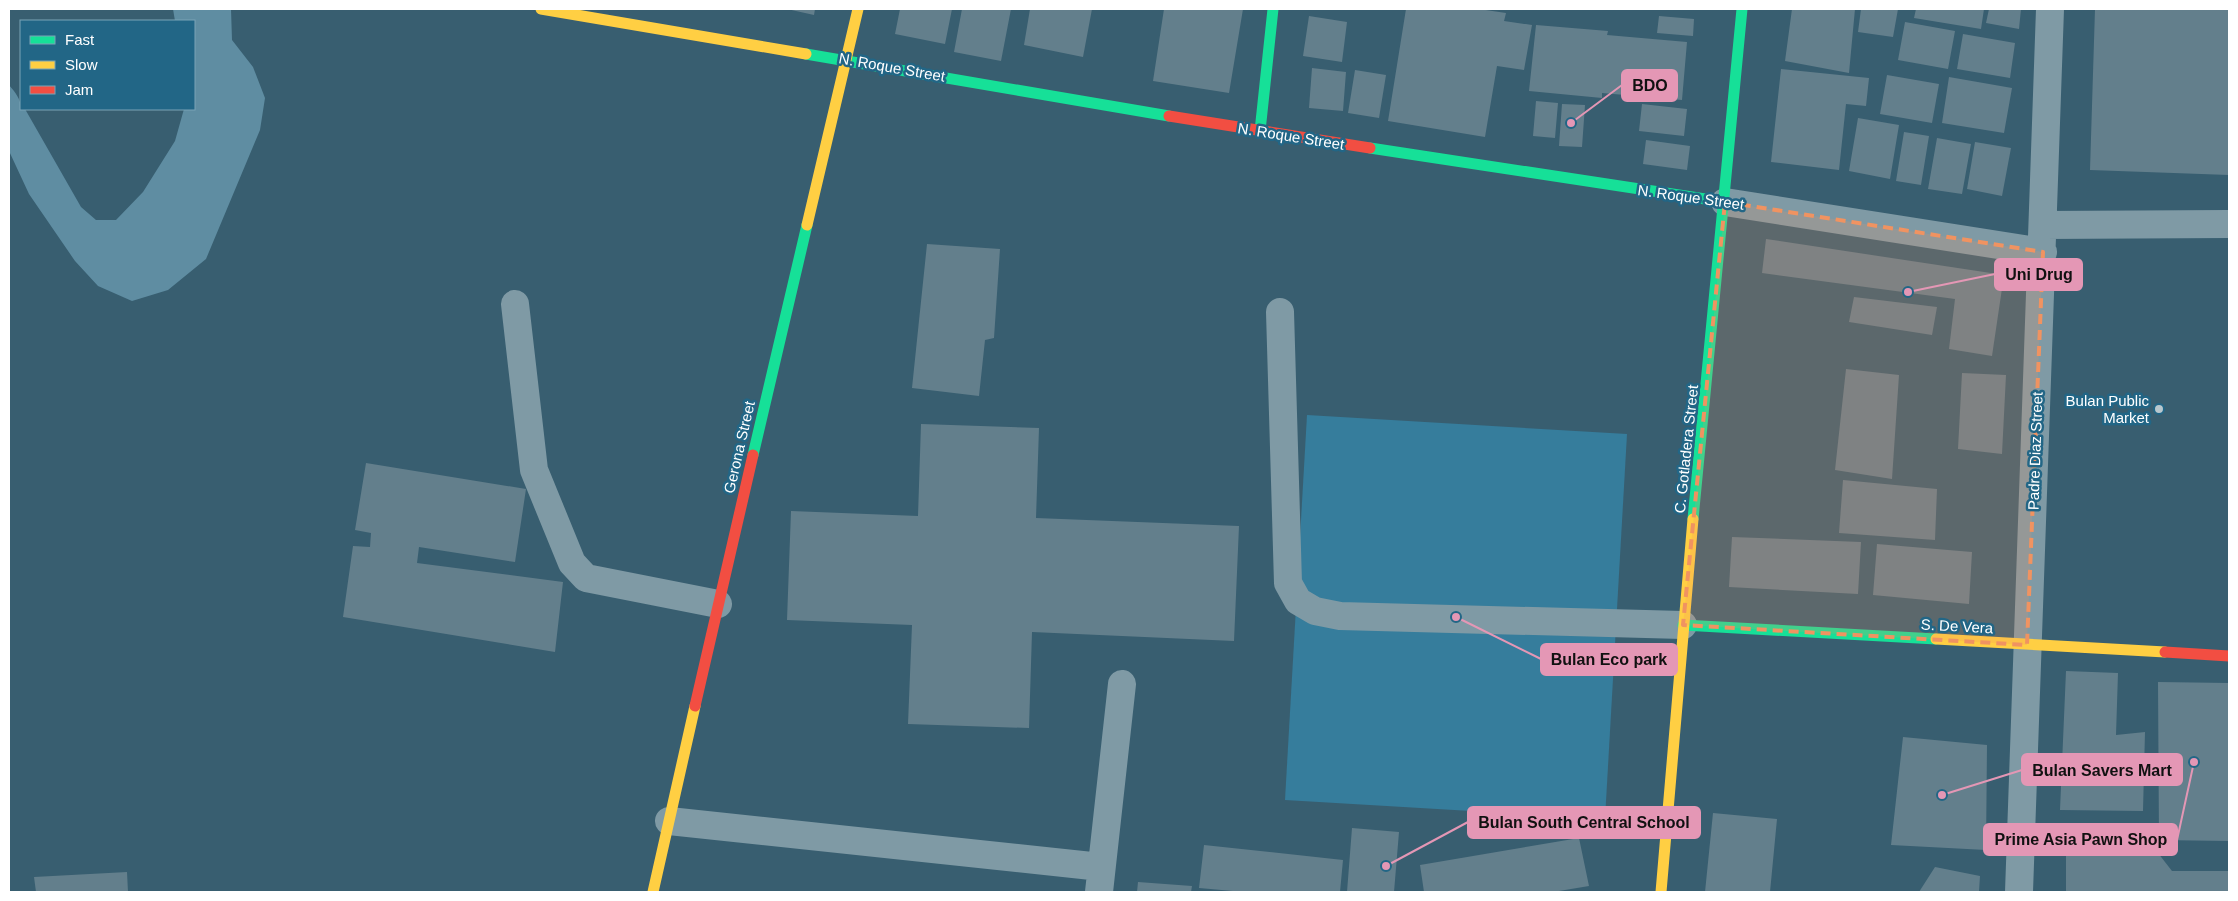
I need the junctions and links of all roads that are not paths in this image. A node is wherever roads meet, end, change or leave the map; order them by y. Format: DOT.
graph roads {
  1 [pos="541,9"];
  2 [pos="858,9"];
  3 [pos="1273,9"];
  4 [pos="1742,9"];
  5 [pos="2050,9"];
  6 [pos="847,60"];
  7 [pos="1260,131"];
  8 [pos="1725,202"];
  9 [pos="2229,224"];
  10 [pos="2044,226"];
  11 [pos="2043,252"];
  12 [pos="515,304"];
  13 [pos="1280,312"];
  14 [pos="718,604"];
  15 [pos="1684,625"];
  16 [pos="2027,644"];
  17 [pos="2229,656"];
  18 [pos="1122,684"];
  19 [pos="668,821"];
  20 [pos="1100,880"];
  21 [pos="652,892"];
  22 [pos="1661,892"];
  23 [pos="2018,892"];
  1 -- 6 [label="street, N. Roque Street"];
  2 -- 6 [label="street, Gerona Street"];
  3 -- 7 [label="street"];
  4 -- 8 [label="street, C. Gotladera Street"];
  5 -- 10 [label="street, Padre Diaz Street"];
  6 -- 7 [label="street, N. Roque Street"];
  6 -- 14 [label="street, Gerona Street"];
  7 -- 8 [label="street, N. Roque Street"];
  8 -- 11 [label="street, N. Roque Street"];
  8 -- 15 [label="street, C. Gotladera Street"];
  9 -- 10 [label="street"];
  10 -- 11 [label="street, Padre Diaz Street"];
  11 -- 16 [label="street, Padre Diaz Street"];
  12 -- 14 [label="street"];
  13 -- 15 [label="street"];
  14 -- 19 [label="street, Gerona Street"];
  15 -- 16 [label="street, S. De Vera"];
  15 -- 22 [label="street, C. Gotladera Street"];
  16 -- 17 [label="street, S. De Vera"];
  16 -- 23 [label="street, Padre Diaz Street"];
  18 -- 20 [label="street"];
  19 -- 20 [label="street"];
  19 -- 21 [label="street, Gerona Street"];
}
